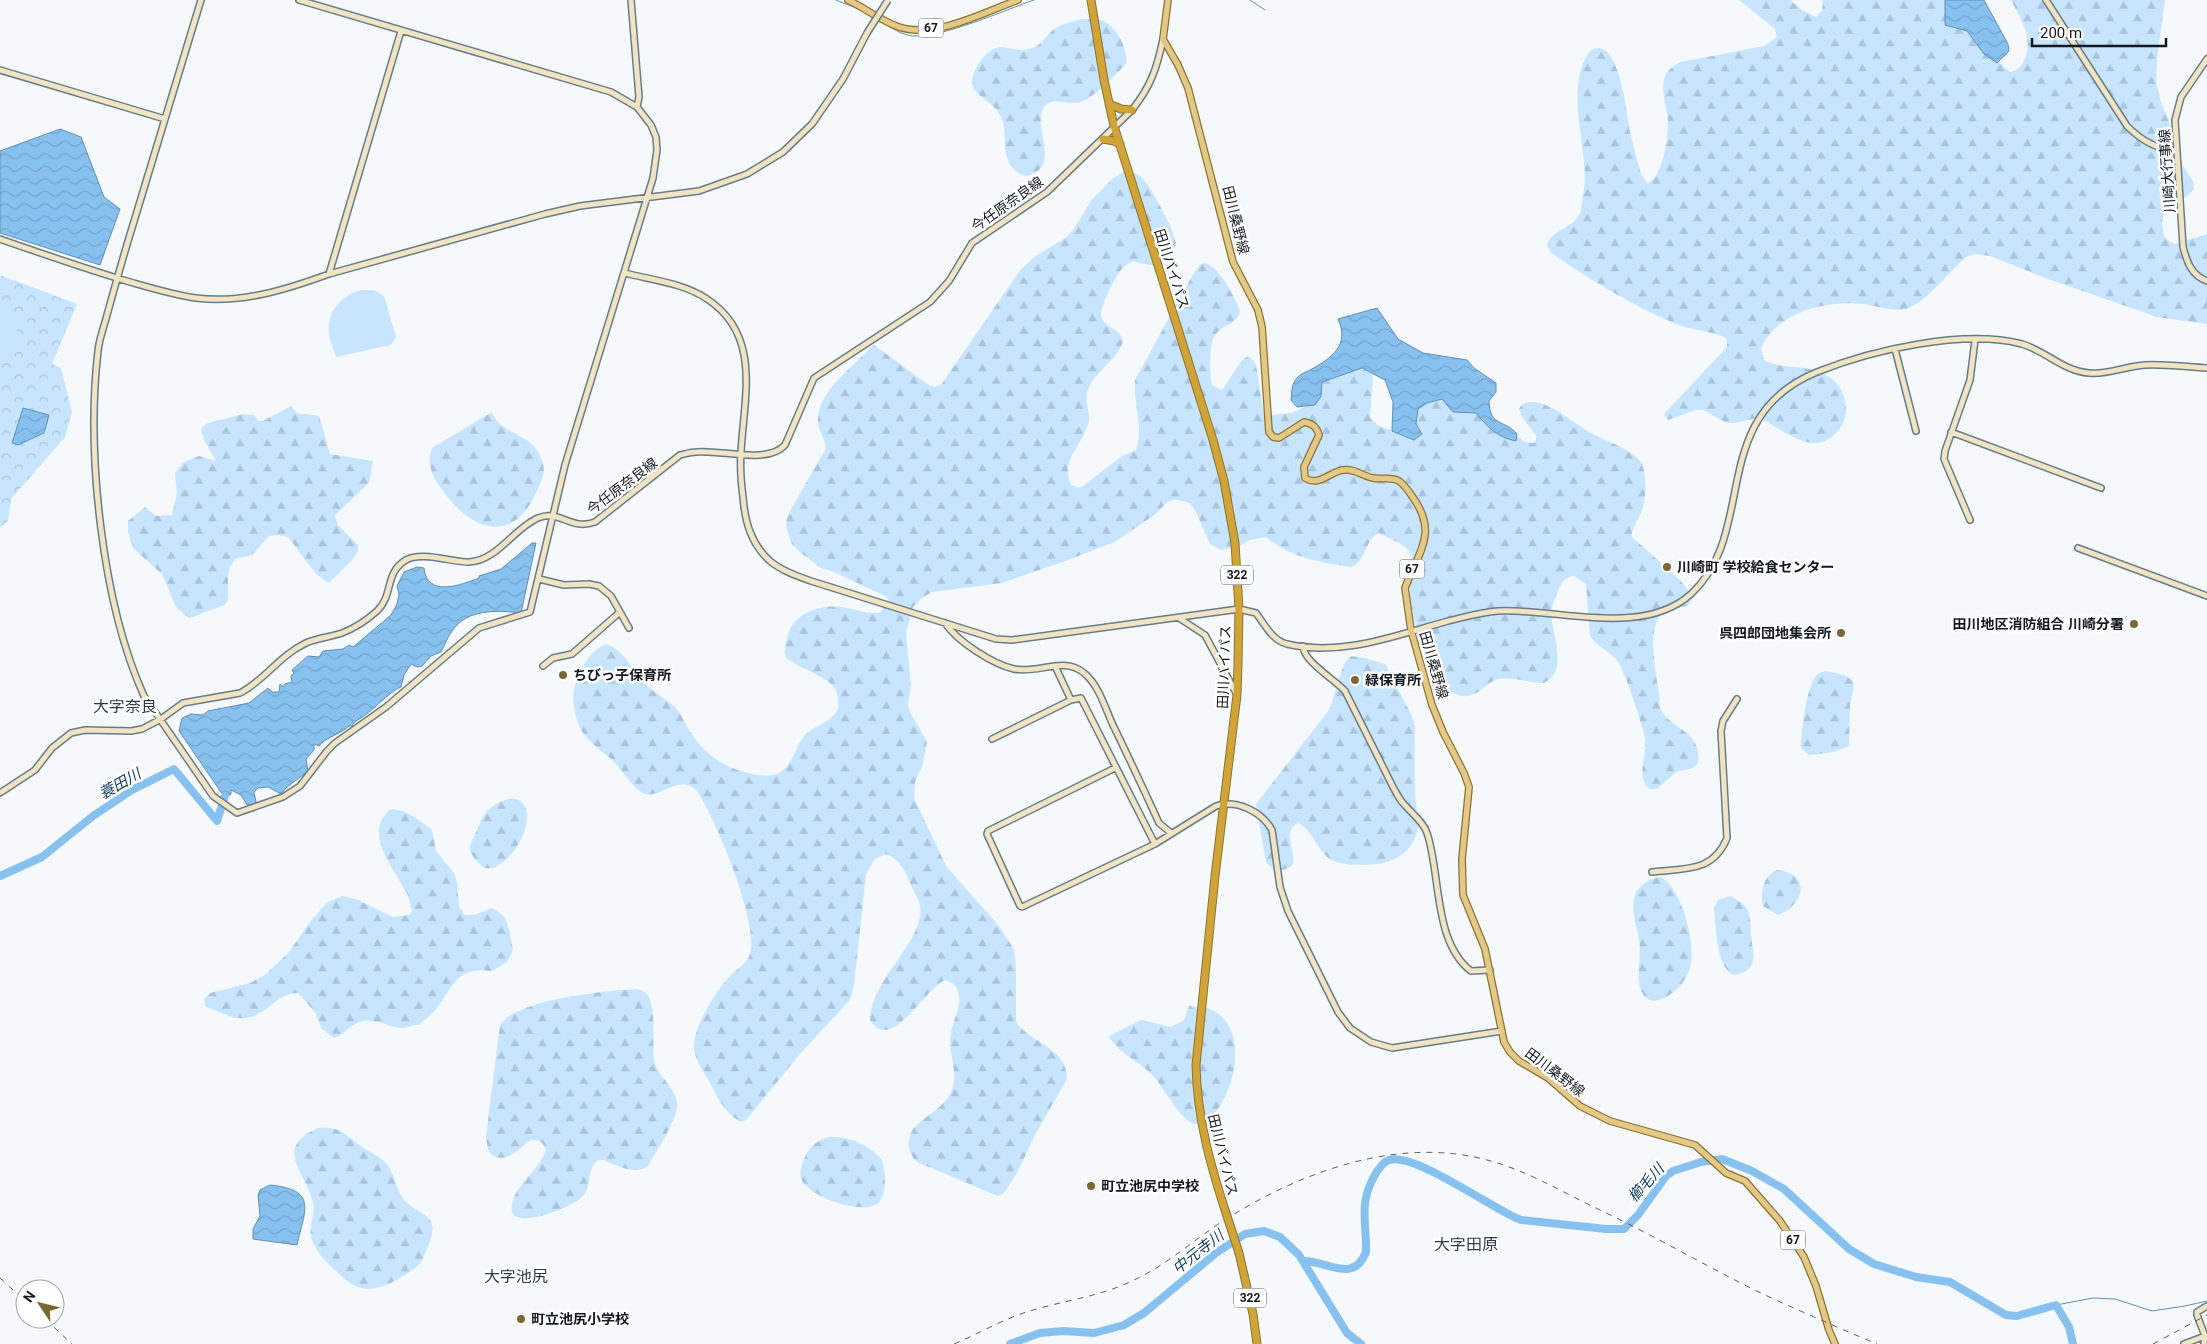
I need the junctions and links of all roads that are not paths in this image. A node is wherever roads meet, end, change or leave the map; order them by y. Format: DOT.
graph roads {
  1 [pos="201,0"];
  2 [pos="299,0"];
  3 [pos="631,0"];
  4 [pos="848,0"];
  5 [pos="888,0"];
  6 [pos="1018,0"];
  7 [pos="1091,0"];
  8 [pos="1168,0"];
  9 [pos="2046,0"];
  10 [pos="401,31"];
  11 [pos="1163,39"];
  12 [pos="2207,59"];
  13 [pos="0,70"];
  14 [pos="1109,104"];
  15 [pos="637,107"];
  16 [pos="1132,110"];
  17 [pos="165,119"];
  18 [pos="1114,126"];
  19 [pos="1102,139"];
  20 [pos="1120,144"];
  21 [pos="2176,151"];
  22 [pos="648,197"];
  23 [pos="0,239"];
  24 [pos="625,272"];
  25 [pos="329,274"];
  26 [pos="117,278"];
  27 [pos="2207,281"];
  28 [pos="1975,340"];
  29 [pos="1895,349"];
  30 [pos="2207,368"];
  31 [pos="1916,431"];
  32 [pos="1951,432"];
  33 [pos="740,454"];
  34 [pos="2101,488"];
  35 [pos="553,515"];
  36 [pos="1970,520"];
  37 [pos="2078,548"];
  38 [pos="539,579"];
  39 [pos="2207,596"];
  40 [pos="1239,609"];
  41 [pos="620,612"];
  42 [pos="1179,617"];
  43 [pos="945,623"];
  44 [pos="629,628"];
  45 [pos="1411,630"];
  46 [pos="1303,646"];
  47 [pos="543,666"];
  48 [pos="1055,666"];
  49 [pos="1237,695"];
  50 [pos="1738,699"];
  51 [pos="1072,700"];
  52 [pos="160,719"];
  53 [pos="992,739"];
  54 [pos="1115,768"];
  55 [pos="0,792"];
  56 [pos="1224,803"];
  57 [pos="1171,833"];
  58 [pos="1155,844"];
  59 [pos="1652,872"];
  60 [pos="1490,970"];
  61 [pos="1502,1031"];
  62 [pos="2207,1306"];
  63 [pos="2205,1341"];
  64 [pos="1257,1344"];
  65 [pos="1835,1344"];
  66 [pos="2184,1344"];
  1 -- 17 [label="street"];
  2 -- 10 [label="street"];
  3 -- 15 [label="street"];
  4 -- 6 [label="main road, 67"];
  5 -- 22 [label="street, bridge"];
  7 -- 14 [label="highway, 田川バイパス / 322"];
  8 -- 11 [label="main road"];
  9 -- 21 [label="street"];
  10 -- 15 [label="street"];
  10 -- 25 [label="street"];
  11 -- 16 [label="street, 今任原奈良線"];
  11 -- 45 [label="main road, 田川桑野線 / 67"];
  12 -- 21 [label="street, 川崎大行事線"];
  13 -- 17 [label="street"];
  14 -- 16 [label="highway"];
  14 -- 18 [label="highway, 田川バイパス / 322"];
  15 -- 22 [label="street"];
  16 -- 18 [label="street, 今任原奈良線"];
  17 -- 26 [label="street"];
  18 -- 19 [label="street, 今任原奈良線"];
  18 -- 20 [label="highway, 田川バイパス / 322"];
  19 -- 20 [label="highway"];
  19 -- 33 [label="street, 今任原奈良線"];
  20 -- 40 [label="highway, 田川バイパス / 322"];
  21 -- 27 [label="street, 川崎大行事線"];
  22 -- 24 [label="street"];
  22 -- 25 [label="street"];
  23 -- 26 [label="street"];
  24 -- 33 [label="street"];
  24 -- 35 [label="street"];
  25 -- 26 [label="street"];
  26 -- 52 [label="street"];
  28 -- 29 [label="street"];
  28 -- 30 [label="street"];
  28 -- 32 [label="street"];
  29 -- 31 [label="street"];
  29 -- 45 [label="street"];
  32 -- 34 [label="street"];
  32 -- 36 [label="street"];
  33 -- 35 [label="street, 今任原奈良線"];
  33 -- 43 [label="street"];
  35 -- 38 [label="street"];
  35 -- 52 [label="street"];
  37 -- 39 [label="street"];
  38 -- 41 [label="street"];
  38 -- 52 [label="street"];
  40 -- 42 [label="street"];
  40 -- 46 [label="street"];
  40 -- 49 [label="highway, 田川バイパス / 322"];
  41 -- 44 [label="street"];
  41 -- 47 [label="street"];
  42 -- 43 [label="street"];
  42 -- 49 [label="street"];
  43 -- 48 [label="street"];
  45 -- 46 [label="street"];
  45 -- 60 [label="main road, 田川桑野線 / 67"];
  46 -- 60 [label="street"];
  48 -- 51 [label="street"];
  48 -- 57 [label="street"];
  49 -- 56 [label="highway, 田川バイパス / 322"];
  50 -- 59 [label="street"];
  51 -- 53 [label="street"];
  51 -- 54 [label="street"];
  52 -- 55 [label="street"];
  54 -- 58 [label="street"];
  54 -- 58 [label="street"];
  56 -- 57 [label="street"];
  56 -- 61 [label="street"];
  56 -- 64 [label="highway, 田川バイパス / 322, bridge"];
  57 -- 58 [label="street"];
  60 -- 61 [label="main road, 田川桑野線 / 67"];
  61 -- 65 [label="main road, 田川桑野線 / 67"];
  62 -- 63 [label="street"];
  63 -- 66 [label="street"];
}
